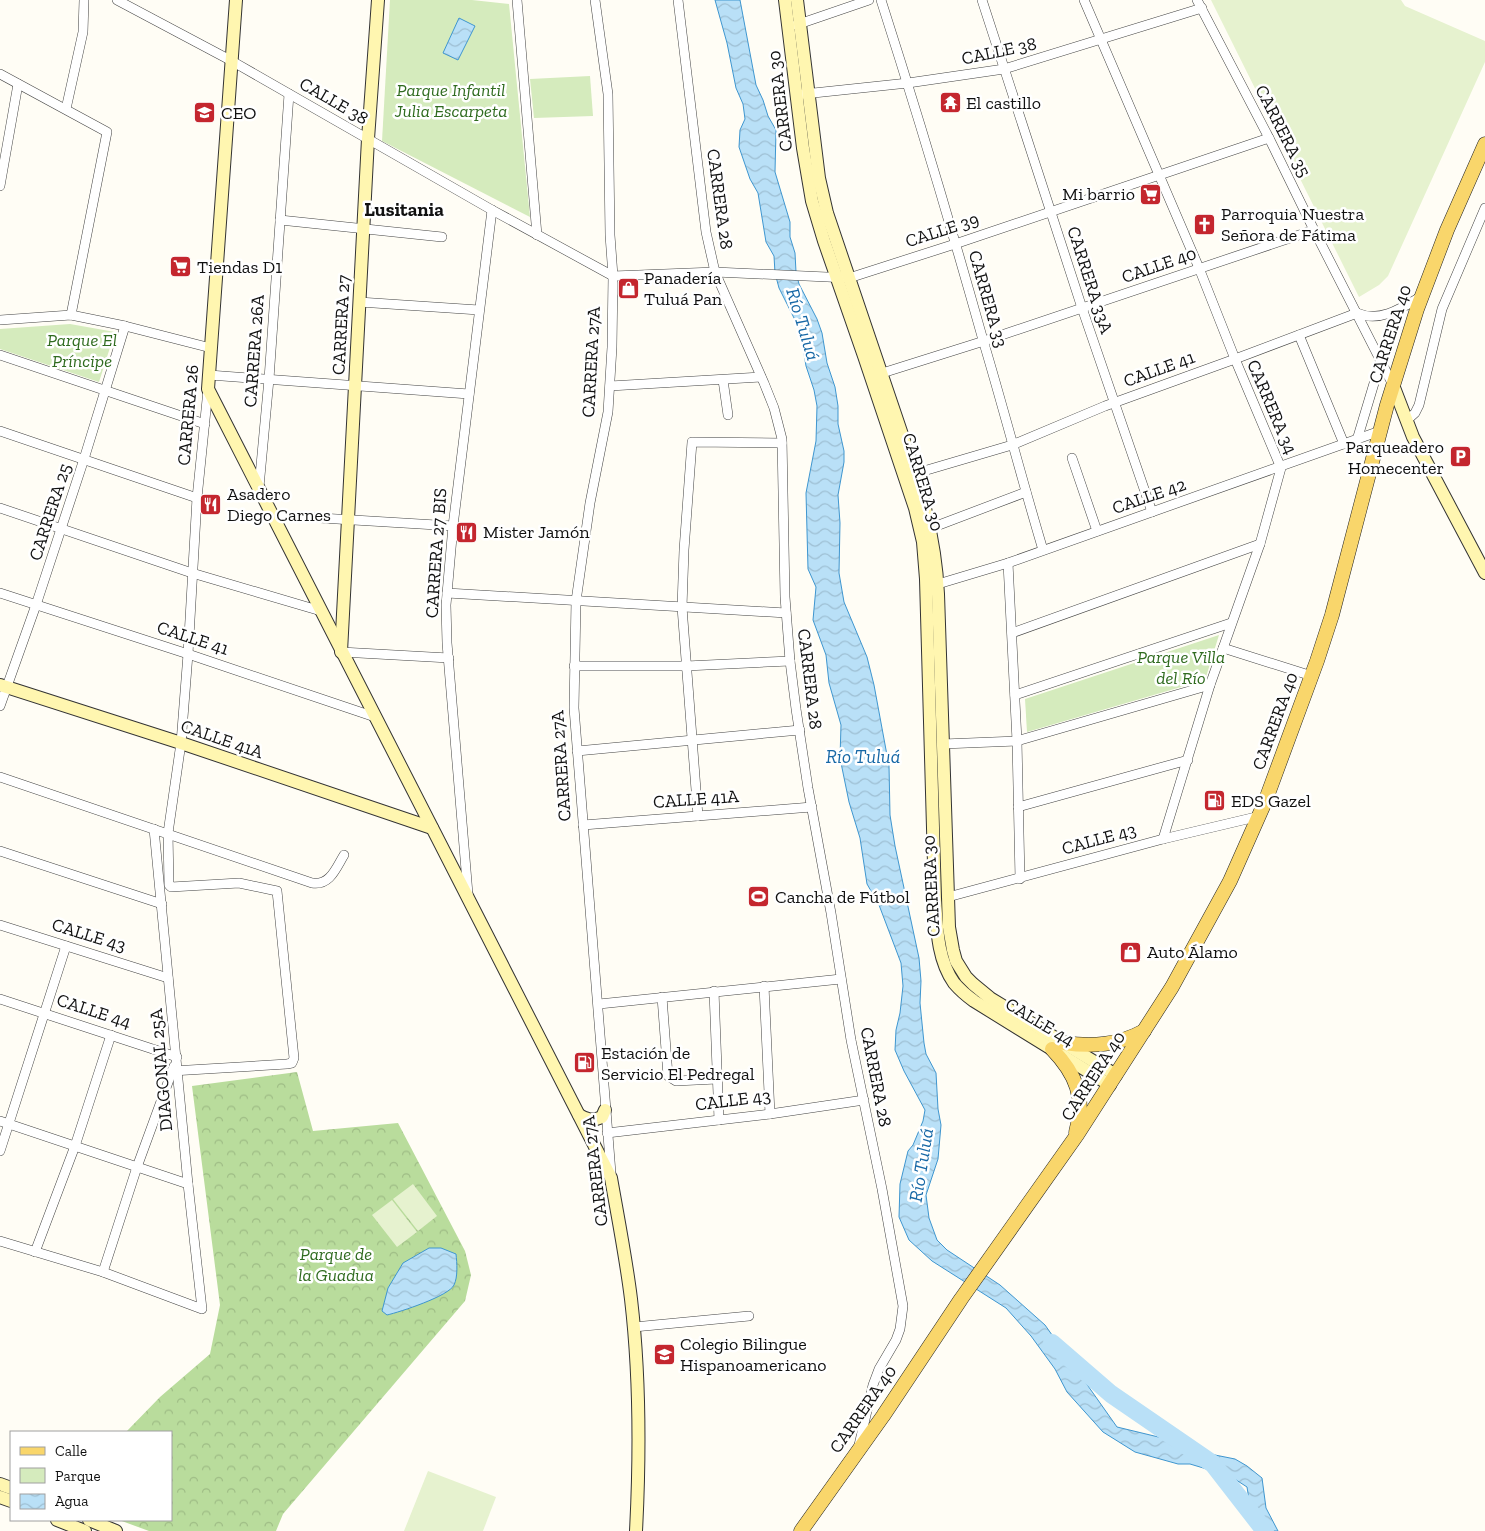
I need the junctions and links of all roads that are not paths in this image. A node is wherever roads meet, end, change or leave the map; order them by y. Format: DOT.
graph roads {
  1 [pos="84,0"];
  2 [pos="117,0"];
  3 [pos="236,0"];
  4 [pos="378,0"];
  5 [pos="517,0"];
  6 [pos="596,0"];
  7 [pos="678,0"];
  8 [pos="785,0"];
  9 [pos="797,0"];
  10 [pos="869,0"];
  11 [pos="881,0"];
  12 [pos="982,0"];
  13 [pos="1084,0"];
  14 [pos="1199,4"];
  15 [pos="794,25"];
  16 [pos="1101,40"];
  17 [pos="230,60"];
  18 [pos="1004,70"];
  19 [pos="0,74"];
  20 [pos="908,83"];
  21 [pos="18,84"];
  22 [pos="289,94"];
  23 [pos="802,94"];
  24 [pos="66,109"];
  25 [pos="1269,138"];
  26 [pos="368,139"];
  27 [pos="1485,144"];
  28 [pos="1159,174"];
  29 [pos="0,186"];
  30 [pos="1485,208"];
  31 [pos="492,210"];
  32 [pos="1050,211"];
  33 [pos="280,220"];
  34 [pos="364,229"];
  35 [pos="1314,230"];
  36 [pos="537,235"];
  37 [pos="442,237"];
  38 [pos="955,244"];
  39 [pos="1199,268"];
  40 [pos="715,272"];
  41 [pos="613,276"];
  42 [pos="843,278"];
  43 [pos="1422,296"];
  44 [pos="359,302"];
  45 [pos="1082,308"];
  46 [pos="479,310"];
  47 [pos="1357,313"];
  48 [pos="71,315"];
  49 [pos="0,320"];
  50 [pos="125,326"];
  51 [pos="1299,335"];
  52 [pos="984,341"];
  53 [pos="211,348"];
  54 [pos="0,355"];
  55 [pos="1235,359"];
  56 [pos="1381,360"];
  57 [pos="209,375"];
  58 [pos="876,375"];
  59 [pos="761,377"];
  60 [pos="269,379"];
  61 [pos="723,380"];
  62 [pos="356,384"];
  63 [pos="1393,385"];
  64 [pos="610,386"];
  65 [pos="208,390"];
  66 [pos="105,391"];
  67 [pos="469,394"];
  68 [pos="1114,402"];
  69 [pos="728,415"];
  70 [pos="1406,421"];
  71 [pos="205,424"];
  72 [pos="1380,431"];
  73 [pos="0,432"];
  74 [pos="1357,440"];
  75 [pos="782,443"];
  76 [pos="1344,444"];
  77 [pos="1012,445"];
  78 [pos="1072,458"];
  79 [pos="84,459"];
  80 [pos="1281,468"];
  81 [pos="910,475"];
  82 [pos="258,490"];
  83 [pos="1026,492"];
  84 [pos="197,498"];
  85 [pos="0,508"];
  86 [pos="1152,512"];
  87 [pos="271,515"];
  88 [pos="348,519"];
  89 [pos="452,526"];
  90 [pos="61,528"];
  91 [pos="931,528"];
  92 [pos="1097,531"];
  93 [pos="1260,544"];
  94 [pos="1043,550"];
  95 [pos="1008,563"];
  96 [pos="1484,569"];
  97 [pos="192,573"];
  98 [pos="932,585"];
  99 [pos="0,593"];
  100 [pos="447,593"];
  101 [pos="576,600"];
  102 [pos="36,605"];
  103 [pos="682,607"];
  104 [pos="320,611"];
  105 [pos="786,613"];
  106 [pos="1231,623"];
  107 [pos="1012,633"];
  108 [pos="1223,648"];
  109 [pos="341,652"];
  110 [pos="188,654"];
  111 [pos="449,658"];
  112 [pos="790,661"];
  113 [pos="574,666"];
  114 [pos="686,666"];
  115 [pos="1312,676"];
  116 [pos="1210,685"];
  117 [pos="3,686"];
  118 [pos="1015,695"];
  119 [pos="0,706"];
  120 [pos="375,717"];
  121 [pos="800,730"];
  122 [pos="692,740"];
  123 [pos="1017,741"];
  124 [pos="180,743"];
  125 [pos="577,751"];
  126 [pos="940,751"];
  127 [pos="1188,760"];
  128 [pos="0,777"];
  129 [pos="1018,806"];
  130 [pos="812,807"];
  131 [pos="698,816"];
  132 [pos="1260,816"];
  133 [pos="583,825"];
  134 [pos="432,828"];
  135 [pos="154,829"];
  136 [pos="168,833"];
  137 [pos="1163,839"];
  138 [pos="0,851"];
  139 [pos="344,855"];
  140 [pos="1020,878"];
  141 [pos="948,897"];
  142 [pos="469,899"];
  143 [pos="162,904"];
  144 [pos="0,925"];
  145 [pos="66,946"];
  146 [pos="949,960"];
  147 [pos="168,978"];
  148 [pos="841,978"];
  149 [pos="960,981"];
  150 [pos="764,986"];
  151 [pos="714,991"];
  152 [pos="662,997"];
  153 [pos="0,999"];
  154 [pos="599,1004"];
  155 [pos="45,1014"];
  156 [pos="1145,1030"];
  157 [pos="111,1035"];
  158 [pos="1058,1046"];
  159 [pos="177,1057"];
  160 [pos="175,1071"];
  161 [pos="718,1079"];
  162 [pos="1113,1080"];
  163 [pos="864,1100"];
  164 [pos="605,1110"];
  165 [pos="770,1114"];
  166 [pos="579,1115"];
  167 [pos="719,1120"];
  168 [pos="0,1121"];
  169 [pos="9,1124"];
  170 [pos="607,1133"];
  171 [pos="1074,1140"];
  172 [pos="75,1146"];
  173 [pos="0,1150"];
  174 [pos="138,1167"];
  175 [pos="612,1178"];
  176 [pos="188,1184"];
  177 [pos="0,1241"];
  178 [pos="36,1252"];
  179 [pos="103,1272"];
  180 [pos="750,1316"];
  181 [pos="634,1327"];
  182 [pos="858,1451"];
  183 [pos="60,1521"];
  184 [pos="91,1521"];
  185 [pos="85,1531"];
  186 [pos="116,1531"];
  187 [pos="636,1531"];
  188 [pos="801,1531"];
  1 -- 24 [label="street"];
  2 -- 17 [label="street, CALLE 38"];
  3 -- 17 [label="street, CARRERA 26"];
  4 -- 26 [label="street, CARRERA 27"];
  5 -- 36 [label="street"];
  6 -- 41 [label="street, CARRERA 27A"];
  7 -- 40 [label="street, CARRERA 28"];
  8 -- 15 [label="street, CARRERA 30"];
  9 -- 15 [label="street, CARRERA 30"];
  10 -- 15 [label="street"];
  11 -- 20 [label="street, CARRERA 33"];
  12 -- 18 [label="street, CARRERA 33A"];
  13 -- 16 [label="street, CARRERA 34"];
  14 -- 16 [label="street, CALLE 38"];
  14 -- 25 [label="street, CARRERA 35"];
  15 -- 23 [label="street, CARRERA 30"];
  16 -- 18 [label="street, CALLE 38"];
  16 -- 28 [label="street, CARRERA 34"];
  17 -- 22 [label="street, CALLE 38"];
  17 -- 53 [label="street, CARRERA 26"];
  18 -- 20 [label="street, CALLE 38"];
  18 -- 32 [label="street, CARRERA 33A"];
  19 -- 21 [label="street"];
  20 -- 23 [label="street, CALLE 38"];
  20 -- 38 [label="street, CARRERA 33"];
  21 -- 24 [label="street"];
  21 -- 29 [label="street"];
  22 -- 26 [label="street, CALLE 38"];
  22 -- 33 [label="street, CARRERA 26A"];
  23 -- 42 [label="street, CARRERA 30"];
  24 -- 48 [label="street"];
  25 -- 28 [label="street, CALLE 39"];
  25 -- 35 [label="street, CARRERA 35"];
  26 -- 31 [label="street, CALLE 38"];
  26 -- 34 [label="street, CARRERA 27"];
  27 -- 43 [label="main road, CARRERA 40"];
  28 -- 32 [label="street, CALLE 39"];
  28 -- 39 [label="street, CARRERA 34"];
  30 -- 70 [label="street"];
  31 -- 36 [label="street, CALLE 38"];
  31 -- 46 [label="street, CARRERA 27 BIS"];
  32 -- 38 [label="street, CALLE 39"];
  32 -- 45 [label="street, CARRERA 33A"];
  33 -- 34 [label="street"];
  33 -- 60 [label="street, CARRERA 26A"];
  34 -- 37 [label="street"];
  34 -- 44 [label="street, CARRERA 27"];
  35 -- 39 [label="street, CALLE 40"];
  35 -- 47 [label="street, CARRERA 35"];
  36 -- 41 [label="street, CALLE 38"];
  38 -- 42 [label="street, CALLE 39"];
  38 -- 52 [label="street, CARRERA 33"];
  39 -- 45 [label="street, CALLE 40"];
  39 -- 55 [label="street, CARRERA 34"];
  40 -- 41 [label="street, CALLE 39"];
  40 -- 42 [label="street, CALLE 39"];
  40 -- 59 [label="street, CARRERA 28"];
  41 -- 64 [label="street, CARRERA 27A"];
  42 -- 58 [label="street, CARRERA 30"];
  43 -- 47 [label="street, CALLE 41"];
  43 -- 63 [label="main road, CARRERA 40"];
  44 -- 46 [label="street"];
  44 -- 62 [label="street, CARRERA 27"];
  45 -- 52 [label="street, CALLE 40"];
  45 -- 68 [label="street, CARRERA 33A"];
  46 -- 67 [label="street, CARRERA 27 BIS"];
  47 -- 51 [label="street, CALLE 41"];
  47 -- 56 [label="street, CARRERA 35"];
  48 -- 49 [label="street"];
  48 -- 50 [label="street"];
  50 -- 53 [label="street"];
  50 -- 66 [label="street, CARRERA 25"];
  51 -- 55 [label="street, CALLE 41"];
  51 -- 76 [label="street"];
  52 -- 58 [label="street, CALLE 40"];
  52 -- 77 [label="street, CARRERA 33"];
  53 -- 57 [label="street, CARRERA 26"];
  54 -- 66 [label="street"];
  55 -- 68 [label="street, CALLE 41"];
  55 -- 80 [label="street, CARRERA 34"];
  56 -- 63 [label="street, CARRERA 35"];
  56 -- 74 [label="street"];
  57 -- 60 [label="street"];
  57 -- 65 [label="street, CARRERA 26"];
  58 -- 81 [label="street, CARRERA 30"];
  59 -- 61 [label="street"];
  59 -- 75 [label="street, CARRERA 28"];
  60 -- 62 [label="street"];
  60 -- 82 [label="street, CARRERA 26A"];
  61 -- 64 [label="street"];
  61 -- 69 [label="street"];
  62 -- 67 [label="street"];
  62 -- 88 [label="street, CARRERA 27"];
  63 -- 70 [label="street"];
  63 -- 72 [label="main road, CARRERA 40"];
  64 -- 101 [label="street, CARRERA 27A"];
  65 -- 71 [label="street, CARRERA 26"];
  65 -- 82 [label="street"];
  66 -- 71 [label="street"];
  66 -- 79 [label="street, CARRERA 25"];
  67 -- 89 [label="street, CARRERA 27 BIS"];
  68 -- 77 [label="street, CALLE 41"];
  68 -- 86 [label="street, CARRERA 33A"];
  70 -- 96 [label="street"];
  71 -- 84 [label="street, CARRERA 26"];
  72 -- 74 [label="street, CALLE 42"];
  72 -- 115 [label="main road, CARRERA 40"];
  73 -- 79 [label="street"];
  74 -- 76 [label="street, CALLE 42"];
  75 -- 103 [label="street"];
  75 -- 105 [label="street, CARRERA 28"];
  76 -- 80 [label="street, CALLE 42"];
  77 -- 81 [label="street, CALLE 41"];
  77 -- 83 [label="street, CARRERA 33"];
  78 -- 92 [label="street"];
  79 -- 84 [label="street"];
  79 -- 90 [label="street, CARRERA 25"];
  80 -- 86 [label="street, CALLE 42"];
  80 -- 93 [label="street, CARRERA 34"];
  81 -- 91 [label="street, CARRERA 30"];
  81 -- 98 [label="street, CARRERA 30"];
  82 -- 87 [label="street"];
  83 -- 91 [label="street"];
  83 -- 94 [label="street, CARRERA 33"];
  84 -- 97 [label="street, CARRERA 26"];
  85 -- 90 [label="street"];
  86 -- 92 [label="street, CALLE 42"];
  87 -- 88 [label="street"];
  87 -- 104 [label="street"];
  88 -- 89 [label="street"];
  88 -- 109 [label="street, CARRERA 27"];
  89 -- 100 [label="street, CARRERA 27 BIS"];
  90 -- 97 [label="street"];
  90 -- 102 [label="street, CARRERA 25"];
  91 -- 98 [label="street, CARRERA 30"];
  92 -- 94 [label="street, CALLE 42"];
  93 -- 106 [label="street, CARRERA 34"];
  93 -- 107 [label="street"];
  94 -- 95 [label="street, CALLE 42"];
  95 -- 98 [label="street, CALLE 42"];
  95 -- 107 [label="street"];
  97 -- 104 [label="street"];
  97 -- 110 [label="street, CARRERA 26"];
  98 -- 126 [label="street, CARRERA 30"];
  99 -- 102 [label="street, CALLE 41"];
  100 -- 101 [label="street"];
  100 -- 111 [label="street, CARRERA 27 BIS"];
  101 -- 103 [label="street"];
  101 -- 113 [label="street, CARRERA 27A"];
  102 -- 110 [label="street, CALLE 41"];
  102 -- 117 [label="street, CARRERA 25"];
  103 -- 105 [label="street"];
  103 -- 114 [label="street"];
  104 -- 109 [label="street"];
  105 -- 112 [label="street, CARRERA 28"];
  106 -- 108 [label="street, CARRERA 34"];
  106 -- 118 [label="street"];
  107 -- 118 [label="street"];
  108 -- 115 [label="street"];
  108 -- 116 [label="street, CARRERA 34"];
  109 -- 111 [label="street"];
  109 -- 120 [label="street"];
  110 -- 120 [label="street, CALLE 41"];
  110 -- 124 [label="street, CARRERA 26"];
  111 -- 142 [label="street, CARRERA 27 BIS"];
  112 -- 114 [label="street"];
  112 -- 121 [label="street, CARRERA 28"];
  113 -- 114 [label="street"];
  113 -- 125 [label="street, CARRERA 27A"];
  114 -- 122 [label="street"];
  115 -- 132 [label="main road, CARRERA 40"];
  116 -- 123 [label="street"];
  116 -- 127 [label="street, CARRERA 34"];
  117 -- 119 [label="street, CARRERA 25"];
  117 -- 124 [label="street, CALLE 41A"];
  118 -- 123 [label="street"];
  120 -- 134 [label="street"];
  121 -- 122 [label="street"];
  121 -- 130 [label="street, CARRERA 28"];
  122 -- 125 [label="street"];
  122 -- 131 [label="street"];
  123 -- 126 [label="street"];
  123 -- 129 [label="street"];
  124 -- 134 [label="street, CALLE 41A"];
  124 -- 136 [label="street, CARRERA 26"];
  125 -- 133 [label="street, CARRERA 27A"];
  126 -- 141 [label="street, CARRERA 30"];
  126 -- 146 [label="street, CARRERA 30"];
  127 -- 129 [label="street"];
  127 -- 137 [label="street, CARRERA 34"];
  128 -- 135 [label="street"];
  129 -- 140 [label="street"];
  130 -- 131 [label="street, CALLE 41A"];
  130 -- 148 [label="street, CARRERA 28"];
  131 -- 133 [label="street, CALLE 41A"];
  132 -- 137 [label="street, CALLE 43"];
  132 -- 156 [label="main road, CARRERA 40"];
  133 -- 154 [label="street, CARRERA 27A"];
  134 -- 142 [label="street"];
  135 -- 136 [label="street"];
  135 -- 143 [label="street, DIAGONAL 25A"];
  136 -- 139 [label="street"];
  136 -- 160 [label="street, CARRERA 26"];
  137 -- 140 [label="street, CALLE 43"];
  138 -- 143 [label="street"];
  140 -- 141 [label="street, CALLE 43"];
  141 -- 146 [label="street, CARRERA 30"];
  142 -- 166 [label="street"];
  143 -- 147 [label="street, DIAGONAL 25A"];
  144 -- 145 [label="street, CALLE 43"];
  145 -- 147 [label="street, CALLE 43"];
  145 -- 155 [label="street"];
  146 -- 149 [label="street, CARRERA 30"];
  147 -- 159 [label="street, DIAGONAL 25A"];
  148 -- 150 [label="street"];
  148 -- 163 [label="street, CARRERA 28"];
  149 -- 158 [label="street, CALLE 44"];
  150 -- 151 [label="street"];
  150 -- 165 [label="street"];
  151 -- 152 [label="street"];
  151 -- 161 [label="street"];
  152 -- 154 [label="street"];
  152 -- 161 [label="street"];
  153 -- 155 [label="street, CALLE 44"];
  154 -- 164 [label="street, CARRERA 27A"];
  155 -- 157 [label="street, CALLE 44"];
  155 -- 169 [label="street"];
  156 -- 158 [label="main road"];
  156 -- 162 [label="main road, CARRERA 40"];
  157 -- 159 [label="street, CALLE 44"];
  157 -- 172 [label="street"];
  158 -- 162 [label="street, CALLE 44"];
  158 -- 171 [label="main road"];
  159 -- 160 [label="street, DIAGONAL 25A"];
  160 -- 174 [label="street"];
  160 -- 176 [label="street, DIAGONAL 25A"];
  161 -- 167 [label="street"];
  162 -- 171 [label="main road, CARRERA 40"];
  163 -- 165 [label="street, CALLE 43"];
  163 -- 182 [label="street, CARRERA 28"];
  164 -- 166 [label="street"];
  164 -- 170 [label="street, CARRERA 27A"];
  165 -- 167 [label="street, CALLE 43"];
  166 -- 175 [label="street"];
  167 -- 170 [label="street, CALLE 43"];
  168 -- 169 [label="street"];
  169 -- 172 [label="street"];
  169 -- 173 [label="street"];
  170 -- 175 [label="street, CARRERA 27A"];
  171 -- 182 [label="main road, CARRERA 40"];
  172 -- 174 [label="street"];
  172 -- 178 [label="street"];
  174 -- 176 [label="street"];
  174 -- 179 [label="street"];
  175 -- 181 [label="street, CARRERA 27A"];
  176 -- 179 [label="street, DIAGONAL 25A"];
  177 -- 178 [label="street"];
  178 -- 179 [label="street"];
  180 -- 181 [label="street"];
  181 -- 187 [label="street, CARRERA 27A"];
  182 -- 188 [label="main road, CARRERA 40"];
  183 -- 185 [label="street"];
  184 -- 186 [label="street"];
}
